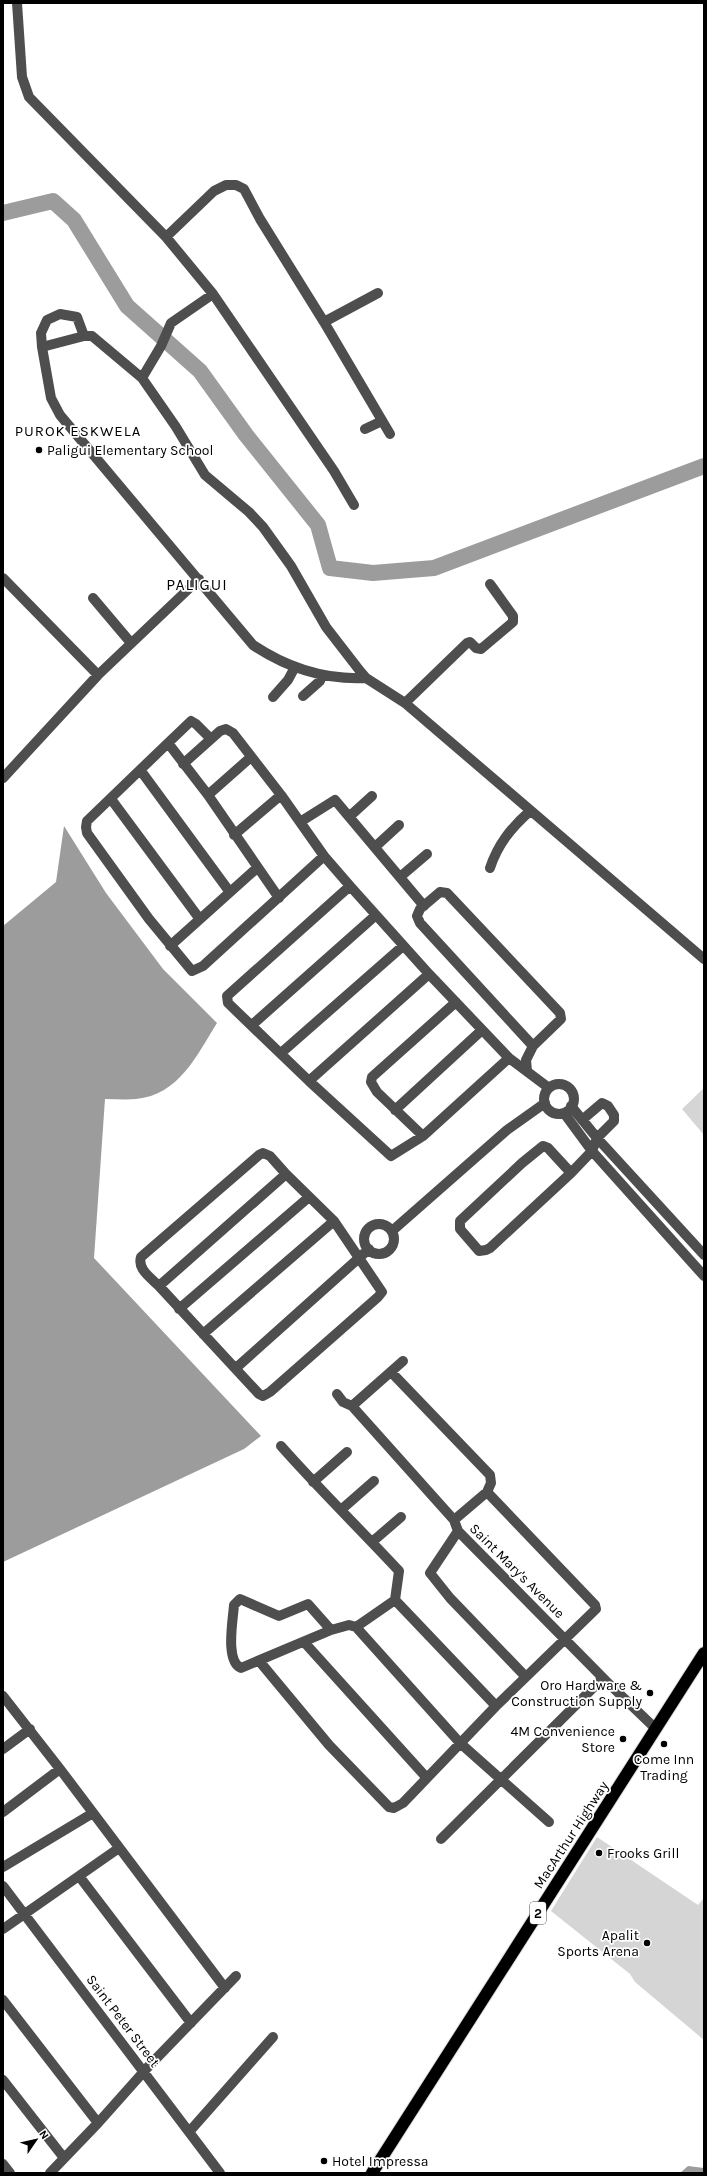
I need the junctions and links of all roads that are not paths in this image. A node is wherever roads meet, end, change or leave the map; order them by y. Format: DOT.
graph roads {
  1 [pos="17,3"];
  2 [pos="166,237"];
  3 [pos="378,293"];
  4 [pos="213,294"];
  5 [pos="324,322"];
  6 [pos="84,336"];
  7 [pos="42,347"];
  8 [pos="142,378"];
  9 [pos="382,421"];
  10 [pos="365,429"];
  11 [pos="390,434"];
  12 [pos="354,504"];
  13 [pos="3,578"];
  14 [pos="199,579"];
  15 [pos="490,584"];
  16 [pos="93,598"];
  17 [pos="131,643"];
  18 [pos="295,667"];
  19 [pos="98,675"];
  20 [pos="322,675"];
  21 [pos="366,678"];
  22 [pos="302,696"];
  23 [pos="273,697"];
  24 [pos="405,703"];
  25 [pos="210,738"];
  26 [pos="168,743"];
  27 [pos="251,757"];
  28 [pos="183,764"];
  29 [pos="141,771"];
  30 [pos="3,778"];
  31 [pos="208,795"];
  32 [pos="281,795"];
  33 [pos="372,796"];
  34 [pos="111,799"];
  35 [pos="530,811"];
  36 [pos="350,816"];
  37 [pos="300,822"];
  38 [pos="399,825"];
  39 [pos="234,834"];
  40 [pos="375,847"];
  41 [pos="427,854"];
  42 [pos="324,856"];
  43 [pos="257,868"];
  44 [pos="490,868"];
  45 [pos="400,877"];
  46 [pos="350,886"];
  47 [pos="229,891"];
  48 [pos="279,898"];
  49 [pos="424,906"];
  50 [pos="376,916"];
  51 [pos="200,918"];
  52 [pos="170,946"];
  53 [pos="403,946"];
  54 [pos="704,960"];
  55 [pos="429,974"];
  56 [pos="456,1002"];
  57 [pos="252,1025"];
  58 [pos="482,1030"];
  59 [pos="533,1046"];
  60 [pos="281,1053"];
  61 [pos="509,1058"];
  62 [pos="527,1071"];
  63 [pos="309,1082"];
  64 [pos="549,1088"];
  65 [pos="544,1103"];
  66 [pos="568,1109"];
  67 [pos="395,1110"];
  68 [pos="582,1120"];
  69 [pos="423,1136"];
  70 [pos="597,1138"];
  71 [pos="592,1151"];
  72 [pos="571,1173"];
  73 [pos="286,1174"];
  74 [pos="309,1197"];
  75 [pos="334,1221"];
  76 [pos="392,1231"];
  77 [pos="369,1249"];
  78 [pos="704,1256"];
  79 [pos="358,1258"];
  80 [pos="704,1276"];
  81 [pos="159,1286"];
  82 [pos="179,1309"];
  83 [pos="203,1334"];
  84 [pos="403,1361"];
  85 [pos="236,1368"];
  86 [pos="392,1373"];
  87 [pos="337,1394"];
  88 [pos="352,1406"];
  89 [pos="281,1446"];
  90 [pos="347,1452"];
  91 [pos="374,1481"];
  92 [pos="313,1482"];
  93 [pos="487,1492"];
  94 [pos="342,1509"];
  95 [pos="401,1517"];
  96 [pos="454,1520"];
  97 [pos="458,1531"];
  98 [pos="372,1542"];
  99 [pos="395,1600"];
  100 [pos="356,1627"];
  101 [pos="331,1630"];
  102 [pos="565,1639"];
  103 [pos="304,1642"];
  104 [pos="704,1653"];
  105 [pos="260,1662"];
  106 [pos="525,1676"];
  107 [pos="603,1678"];
  108 [pos="3,1696"];
  109 [pos="496,1706"];
  110 [pos="30,1729"];
  111 [pos="656,1729"];
  112 [pos="460,1743"];
  113 [pos="3,1749"];
  114 [pos="60,1769"];
  115 [pos="426,1777"];
  116 [pos="501,1778"];
  117 [pos="3,1812"];
  118 [pos="93,1813"];
  119 [pos="549,1822"];
  120 [pos="441,1839"];
  121 [pos="119,1848"];
  122 [pos="3,1867"];
  123 [pos="79,1876"];
  124 [pos="3,1886"];
  125 [pos="26,1914"];
  126 [pos="3,1929"];
  127 [pos="236,1976"];
  128 [pos="225,1988"];
  129 [pos="3,2000"];
  130 [pos="191,2023"];
  131 [pos="273,2037"];
  132 [pos="144,2071"];
  133 [pos="3,2080"];
  134 [pos="98,2123"];
  135 [pos="189,2132"];
  136 [pos="64,2158"];
  137 [pos="3,2164"];
  138 [pos="10,2173"];
  139 [pos="50,2173"];
  140 [pos="220,2173"];
  141 [pos="372,2173"];
  1 -- 2 [label="street"];
  2 -- 4 [label="street"];
  2 -- 5 [label="street"];
  3 -- 5 [label="street"];
  4 -- 8 [label="street"];
  4 -- 12 [label="street"];
  5 -- 9 [label="street"];
  6 -- 7 [label="street"];
  6 -- 7 [label="street"];
  6 -- 8 [label="street"];
  7 -- 14 [label="street"];
  8 -- 21 [label="street"];
  9 -- 10 [label="street"];
  9 -- 11 [label="street"];
  13 -- 19 [label="street"];
  14 -- 17 [label="street"];
  14 -- 18 [label="street"];
  15 -- 24 [label="street"];
  16 -- 17 [label="street"];
  17 -- 19 [label="street"];
  18 -- 20 [label="street"];
  18 -- 23 [label="street"];
  19 -- 30 [label="street"];
  20 -- 21 [label="street"];
  20 -- 22 [label="street"];
  21 -- 24 [label="street"];
  24 -- 35 [label="street"];
  25 -- 26 [label="street"];
  25 -- 27 [label="street"];
  25 -- 28 [label="street"];
  26 -- 28 [label="street"];
  26 -- 29 [label="street"];
  27 -- 31 [label="street"];
  27 -- 32 [label="street"];
  28 -- 31 [label="street"];
  29 -- 34 [label="street"];
  29 -- 47 [label="street"];
  31 -- 39 [label="street"];
  32 -- 37 [label="street"];
  32 -- 39 [label="street"];
  33 -- 36 [label="street"];
  34 -- 51 [label="street"];
  34 -- 52 [label="street"];
  35 -- 44 [label="street"];
  35 -- 54 [label="street"];
  36 -- 37 [label="street"];
  36 -- 40 [label="street"];
  37 -- 42 [label="street"];
  38 -- 40 [label="street"];
  39 -- 43 [label="street"];
  40 -- 45 [label="street"];
  41 -- 45 [label="street"];
  42 -- 46 [label="street"];
  42 -- 48 [label="street"];
  43 -- 47 [label="street"];
  43 -- 48 [label="street"];
  45 -- 49 [label="street"];
  46 -- 50 [label="street"];
  46 -- 57 [label="street"];
  47 -- 51 [label="street"];
  48 -- 52 [label="street"];
  49 -- 59 [label="street"];
  49 -- 59 [label="street"];
  50 -- 53 [label="street"];
  50 -- 57 [label="street"];
  51 -- 52 [label="street"];
  53 -- 55 [label="street"];
  53 -- 60 [label="street"];
  55 -- 56 [label="street"];
  55 -- 63 [label="street"];
  56 -- 58 [label="street"];
  56 -- 67 [label="street"];
  57 -- 60 [label="street"];
  58 -- 61 [label="street"];
  58 -- 67 [label="street"];
  59 -- 62 [label="street"];
  60 -- 63 [label="street"];
  61 -- 62 [label="street"];
  61 -- 69 [label="street"];
  62 -- 64 [label="street"];
  63 -- 69 [label="street"];
  64 -- 65 [label="street"];
  64 -- 66 [label="street"];
  65 -- 66 [label="street"];
  65 -- 76 [label="street"];
  66 -- 68 [label="street"];
  66 -- 71 [label="street"];
  67 -- 69 [label="street"];
  68 -- 70 [label="street"];
  68 -- 70 [label="street"];
  70 -- 71 [label="street"];
  70 -- 78 [label="street"];
  71 -- 72 [label="street"];
  71 -- 80 [label="street"];
  72 -- 72 [label="street"];
  73 -- 74 [label="street"];
  73 -- 81 [label="street"];
  73 -- 81 [label="street"];
  74 -- 75 [label="street"];
  74 -- 82 [label="street"];
  75 -- 79 [label="street"];
  75 -- 83 [label="street"];
  76 -- 77 [label="street"];
  76 -- 77 [label="street"];
  77 -- 79 [label="street"];
  79 -- 85 [label="street"];
  79 -- 85 [label="street"];
  81 -- 82 [label="street"];
  82 -- 83 [label="street"];
  83 -- 85 [label="street"];
  84 -- 86 [label="street"];
  86 -- 88 [label="street"];
  86 -- 93 [label="street"];
  87 -- 88 [label="street, Saint Mary's Avenue"];
  88 -- 96 [label="street, Saint Mary's Avenue"];
  89 -- 92 [label="street"];
  90 -- 92 [label="street"];
  91 -- 94 [label="street"];
  92 -- 94 [label="street"];
  93 -- 96 [label="street"];
  93 -- 102 [label="street"];
  94 -- 98 [label="street"];
  95 -- 98 [label="street"];
  96 -- 97 [label="street, Saint Mary's Avenue"];
  97 -- 102 [label="street, Saint Mary's Avenue"];
  97 -- 106 [label="street"];
  98 -- 99 [label="street"];
  99 -- 100 [label="street"];
  99 -- 109 [label="street"];
  100 -- 101 [label="street"];
  100 -- 112 [label="street"];
  101 -- 103 [label="street"];
  101 -- 105 [label="street"];
  102 -- 106 [label="street"];
  102 -- 107 [label="street, Saint Mary's Avenue"];
  103 -- 105 [label="street"];
  103 -- 115 [label="street"];
  104 -- 111 [label="highway, MacArthur Highway / 2"];
  105 -- 115 [label="street"];
  106 -- 109 [label="street"];
  107 -- 111 [label="street, Saint Mary's Avenue"];
  107 -- 116 [label="street"];
  108 -- 110 [label="street"];
  109 -- 112 [label="street"];
  110 -- 113 [label="street"];
  110 -- 114 [label="street"];
  111 -- 141 [label="highway, MacArthur Highway / 2"];
  112 -- 115 [label="street"];
  112 -- 116 [label="street"];
  114 -- 117 [label="street"];
  114 -- 118 [label="street"];
  116 -- 119 [label="street"];
  116 -- 120 [label="street"];
  118 -- 121 [label="street"];
  118 -- 122 [label="street"];
  121 -- 123 [label="street"];
  121 -- 128 [label="street"];
  123 -- 125 [label="street"];
  123 -- 130 [label="street"];
  124 -- 125 [label="street, Saint Peter Street"];
  125 -- 126 [label="street"];
  125 -- 132 [label="street, Saint Peter Street"];
  127 -- 128 [label="street"];
  128 -- 130 [label="street"];
  129 -- 134 [label="street"];
  130 -- 132 [label="street"];
  131 -- 135 [label="street"];
  132 -- 134 [label="street"];
  132 -- 135 [label="street, Saint Peter Street"];
  133 -- 136 [label="street"];
  134 -- 136 [label="street"];
  135 -- 140 [label="street, Saint Peter Street"];
  136 -- 139 [label="street"];
  137 -- 138 [label="street"];
}
